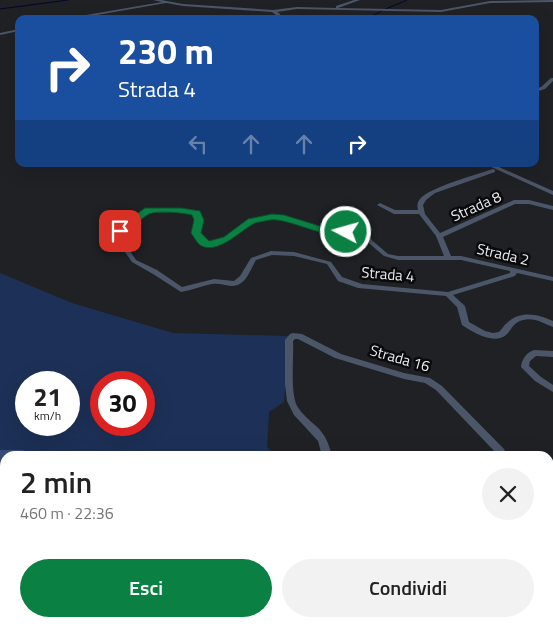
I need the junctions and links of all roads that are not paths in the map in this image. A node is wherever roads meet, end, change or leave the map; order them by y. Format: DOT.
graph roads {
  1 [pos="155,0"];
  2 [pos="358,0"];
  3 [pos="518,0"];
  4 [pos="553,1"];
  5 [pos="166,3"];
  6 [pos="330,8"];
  7 [pos="273,11"];
  8 [pos="90,15"];
  9 [pos="278,15"];
  10 [pos="15,31"];
  11 [pos="0,34"];
  12 [pos="553,79"];
  13 [pos="539,90"];
  14 [pos="495,167"];
  15 [pos="493,170"];
  16 [pos="553,193"];
  17 [pos="380,205"];
  18 [pos="553,208"];
  19 [pos="421,212"];
  20 [pos="439,236"];
  21 [pos="448,257"];
  22 [pos="514,270"];
  23 [pos="553,279"];
  24 [pos="448,294"];
  25 [pos="553,324"];
  26 [pos="553,354"];
  27 [pos="553,389"];
  28 [pos="325,451"];
  29 [pos="500,451"];
  1 -- 5 [label="street"];
  2 -- 6 [label="street"];
  3 -- 4 [label="street"];
  3 -- 6 [label="street"];
  5 -- 7 [label="street"];
  5 -- 8 [label="street"];
  6 -- 7 [label="street"];
  7 -- 9 [label="street"];
  10 -- 11 [label="street"];
  12 -- 13 [label="street"];
  14 -- 16 [label="street"];
  15 -- 19 [label="street"];
  17 -- 19 [label="street"];
  18 -- 20 [label="street, Strada 8"];
  19 -- 20 [label="street"];
  20 -- 21 [label="street"];
  21 -- 22 [label="street, Strada 2"];
  21 -- 24 [label="street, Strada 4"];
  22 -- 23 [label="street, Strada 2"];
  22 -- 24 [label="street, Strada 4"];
  24 -- 25 [label="street"];
  26 -- 27 [label="street"];
  28 -- 29 [label="street, Strada 16"];
}
